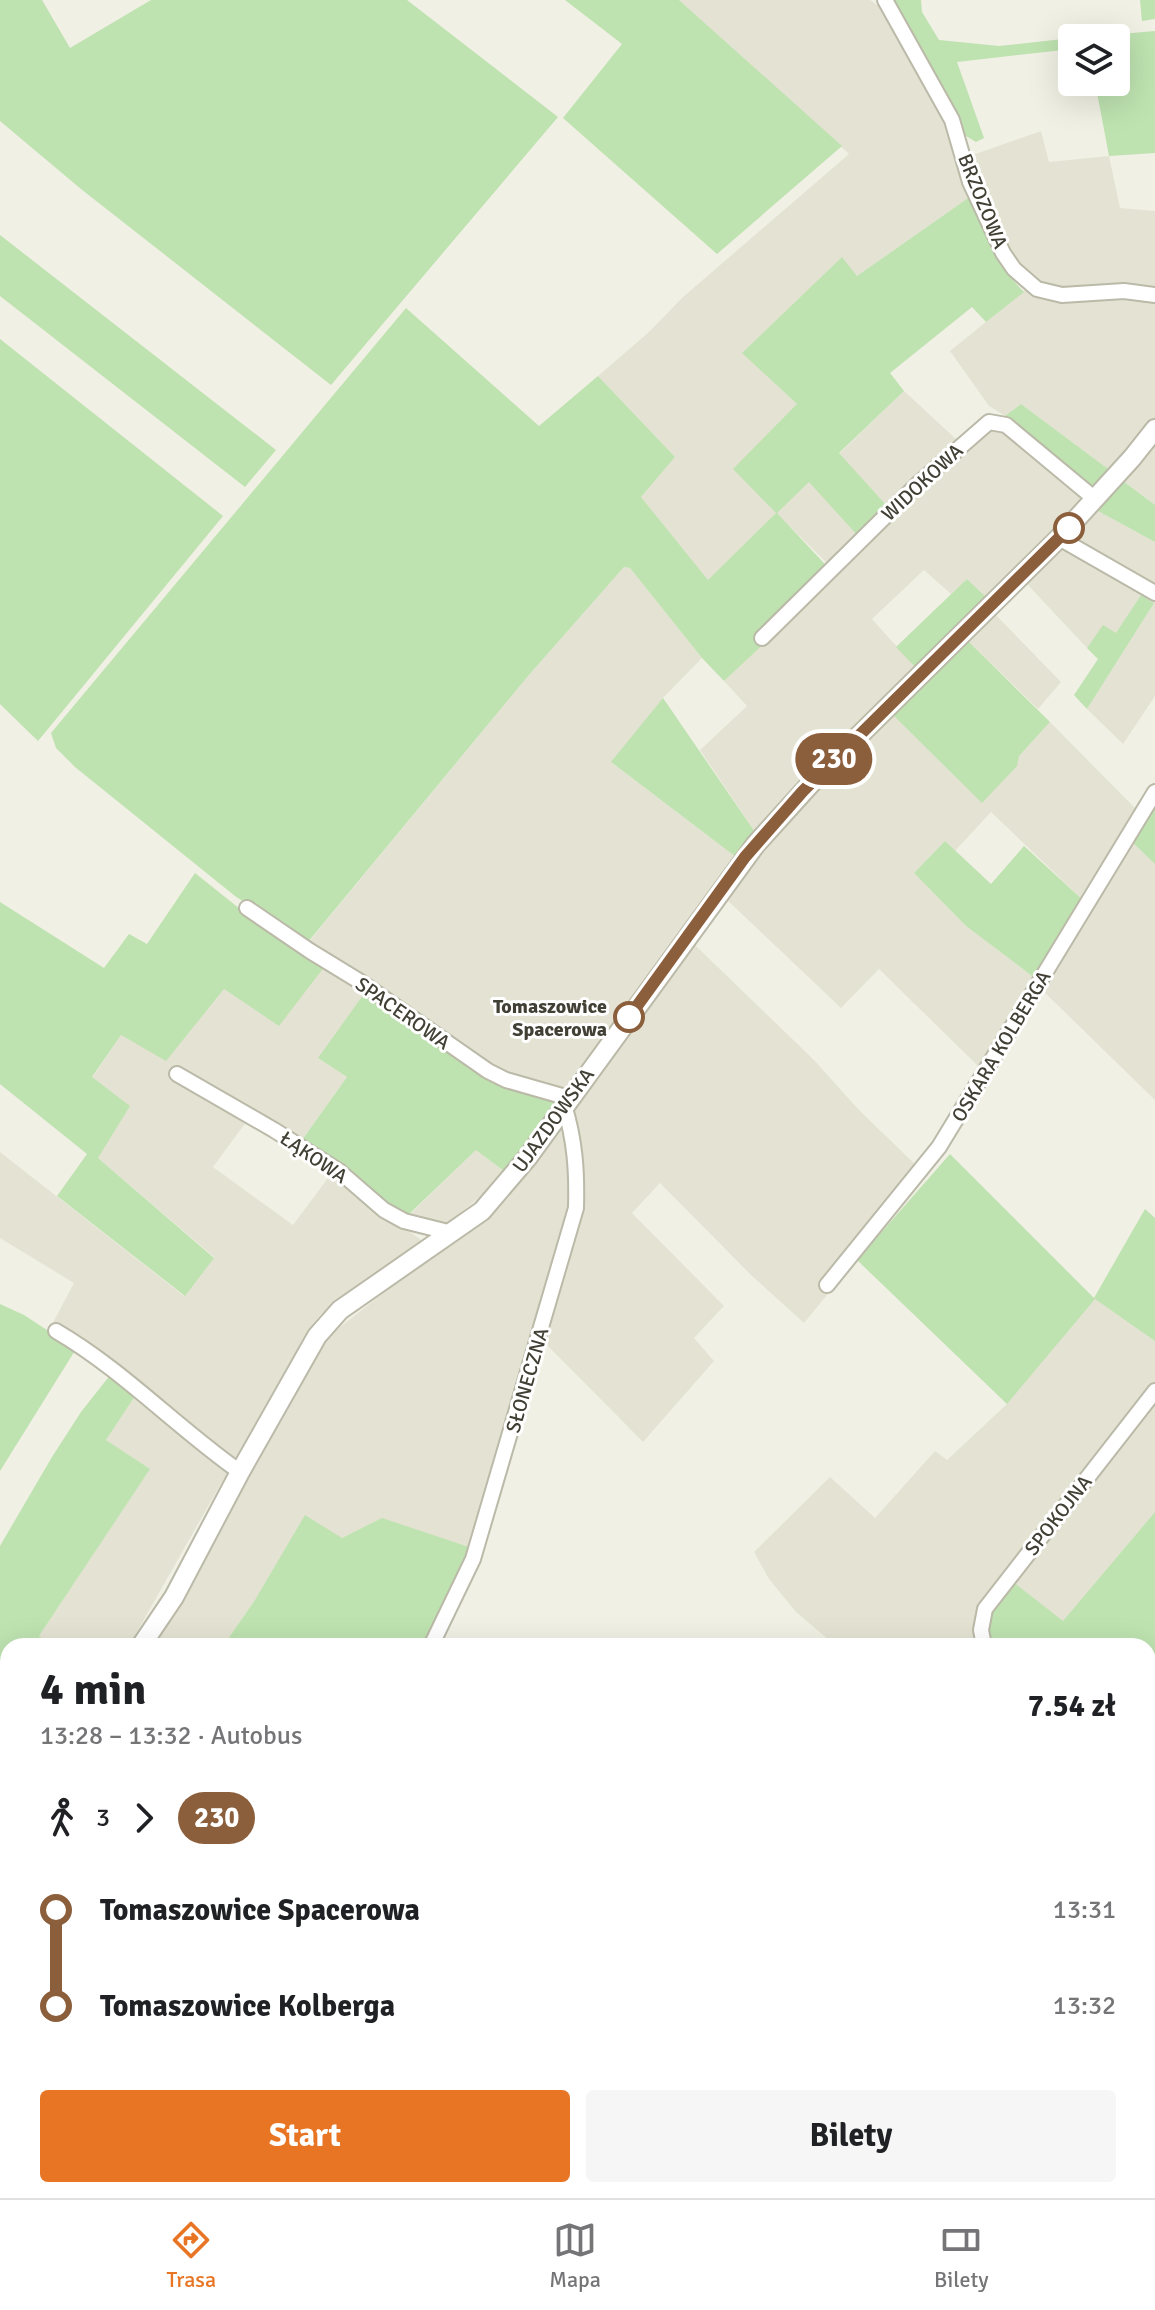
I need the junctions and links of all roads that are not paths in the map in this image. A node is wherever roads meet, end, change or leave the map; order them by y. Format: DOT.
graph roads {
  1 [pos="885,0"];
  2 [pos="1155,295"];
  3 [pos="1155,429"];
  4 [pos="1095,499"];
  5 [pos="1059,538"];
  6 [pos="1155,593"];
  7 [pos="762,638"];
  8 [pos="1155,792"];
  9 [pos="247,908"];
  10 [pos="177,1074"];
  11 [pos="566,1102"];
  12 [pos="452,1233"];
  13 [pos="827,1285"];
  14 [pos="56,1331"];
  15 [pos="1155,1391"];
  16 [pos="240,1472"];
  17 [pos="146,1638"];
  18 [pos="435,1638"];
  19 [pos="982,1638"];
  1 -- 2 [label="street, BRZOZOWA"];
  3 -- 4 [label="street, UJAZDOWSKA"];
  4 -- 5 [label="street, UJAZDOWSKA"];
  4 -- 7 [label="street, WIDOKOWA"];
  5 -- 6 [label="street"];
  5 -- 11 [label="street, UJAZDOWSKA"];
  8 -- 13 [label="street, OSKARA KOLBERGA"];
  9 -- 11 [label="street, SPACEROWA"];
  10 -- 12 [label="street, ŁĄKOWA"];
  11 -- 12 [label="street, UJAZDOWSKA"];
  11 -- 18 [label="street, SŁONECZNA"];
  12 -- 16 [label="street, UJAZDOWSKA"];
  14 -- 16 [label="street"];
  15 -- 19 [label="street, SPOKOJNA"];
  16 -- 17 [label="street, UJAZDOWSKA"];
}
